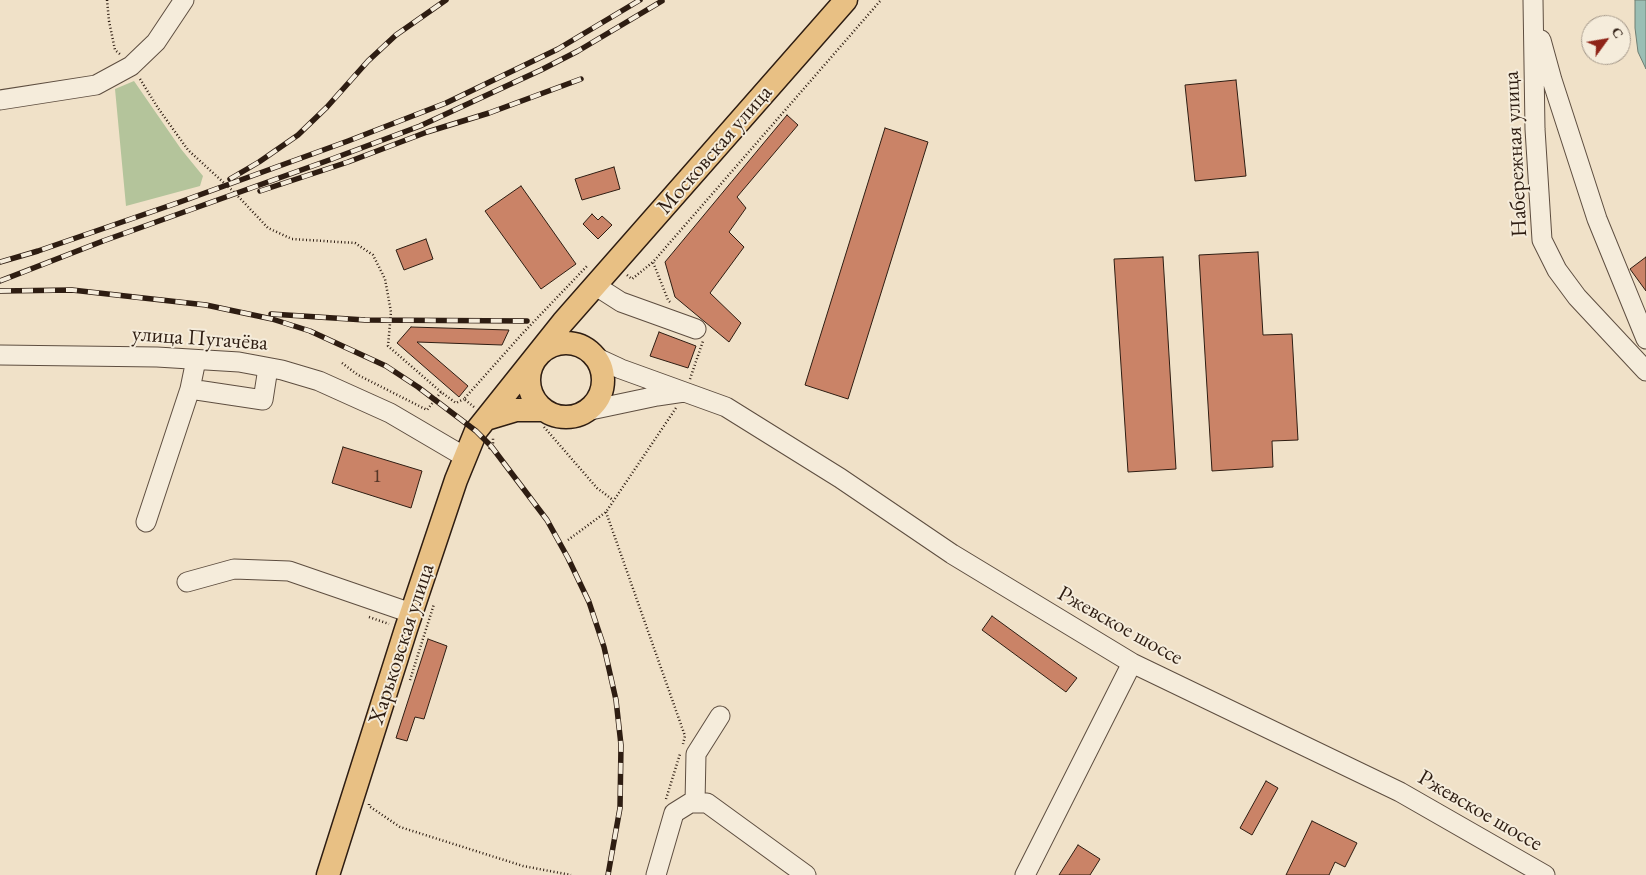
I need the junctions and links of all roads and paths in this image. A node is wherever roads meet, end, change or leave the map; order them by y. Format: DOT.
graph roads {
  1 [pos="108,0"];
  2 [pos="184,0"];
  3 [pos="846,0"];
  4 [pos="881,0"];
  5 [pos="1534,9"];
  6 [pos="131,66"];
  7 [pos="0,100"];
  8 [pos="590,293"];
  9 [pos="674,305"];
  10 [pos="700,333"];
  11 [pos="1646,339"];
  12 [pos="0,355"];
  13 [pos="594,355"];
  14 [pos="536,356"];
  15 [pos="196,360"];
  16 [pos="342,363"];
  17 [pos="268,368"];
  18 [pos="1646,371"];
  19 [pos="190,390"];
  20 [pos="441,392"];
  21 [pos="687,392"];
  22 [pos="464,399"];
  23 [pos="543,410"];
  24 [pos="586,411"];
  25 [pos="490,426"];
  26 [pos="475,455"];
  27 [pos="606,512"];
  28 [pos="146,522"];
  29 [pos="568,540"];
  30 [pos="187,582"];
  31 [pos="436,599"];
  32 [pos="411,613"];
  33 [pos="1132,663"];
  34 [pos="408,684"];
  35 [pos="720,716"];
  36 [pos="683,745"];
  37 [pos="680,754"];
  38 [pos="372,797"];
  39 [pos="666,801"];
  40 [pos="701,803"];
  41 [pos="328,875"];
  42 [pos="571,875"];
  43 [pos="656,875"];
  44 [pos="806,875"];
  45 [pos="1025,875"];
  46 [pos="1545,875"];
  1 -- 6 [label="path"];
  2 -- 6 [label="street"];
  3 -- 8 [label="main road, Московская улица"];
  4 -- 9 [label="path"];
  5 -- 11 [label="street, Набережная улица"];
  5 -- 18 [label="street, Набережная улица"];
  6 -- 7 [label="street"];
  6 -- 20 [label="path"];
  8 -- 10 [label="street"];
  8 -- 13 [label="main road"];
  8 -- 14 [label="main road, Московская улица"];
  10 -- 21 [label="path"];
  12 -- 15 [label="street, улица Пугачёва"];
  13 -- 14 [label="main road"];
  13 -- 21 [label="street, Ржевское шоссе"];
  13 -- 24 [label="main road"];
  14 -- 23 [label="main road"];
  14 -- 25 [label="main road, Харьковская улица"];
  15 -- 17 [label="street, улица Пугачёва"];
  15 -- 19 [label="street"];
  16 -- 20 [label="path"];
  17 -- 19 [label="street"];
  17 -- 26 [label="street, улица Пугачёва"];
  19 -- 28 [label="street"];
  20 -- 22 [label="path"];
  21 -- 24 [label="street"];
  21 -- 27 [label="path"];
  21 -- 33 [label="street, Ржевское шоссе"];
  23 -- 24 [label="main road"];
  23 -- 25 [label="main road"];
  25 -- 26 [label="main road, Харьковская улица"];
  25 -- 26 [label="path"];
  26 -- 32 [label="main road, Харьковская улица"];
  27 -- 29 [label="path"];
  27 -- 36 [label="path"];
  30 -- 32 [label="street"];
  31 -- 34 [label="path"];
  32 -- 41 [label="main road, Харьковская улица"];
  33 -- 45 [label="street"];
  33 -- 46 [label="street, Ржевское шоссе"];
  35 -- 40 [label="street"];
  37 -- 39 [label="path"];
  38 -- 42 [label="path"];
  40 -- 43 [label="street"];
  40 -- 44 [label="street"];
}
